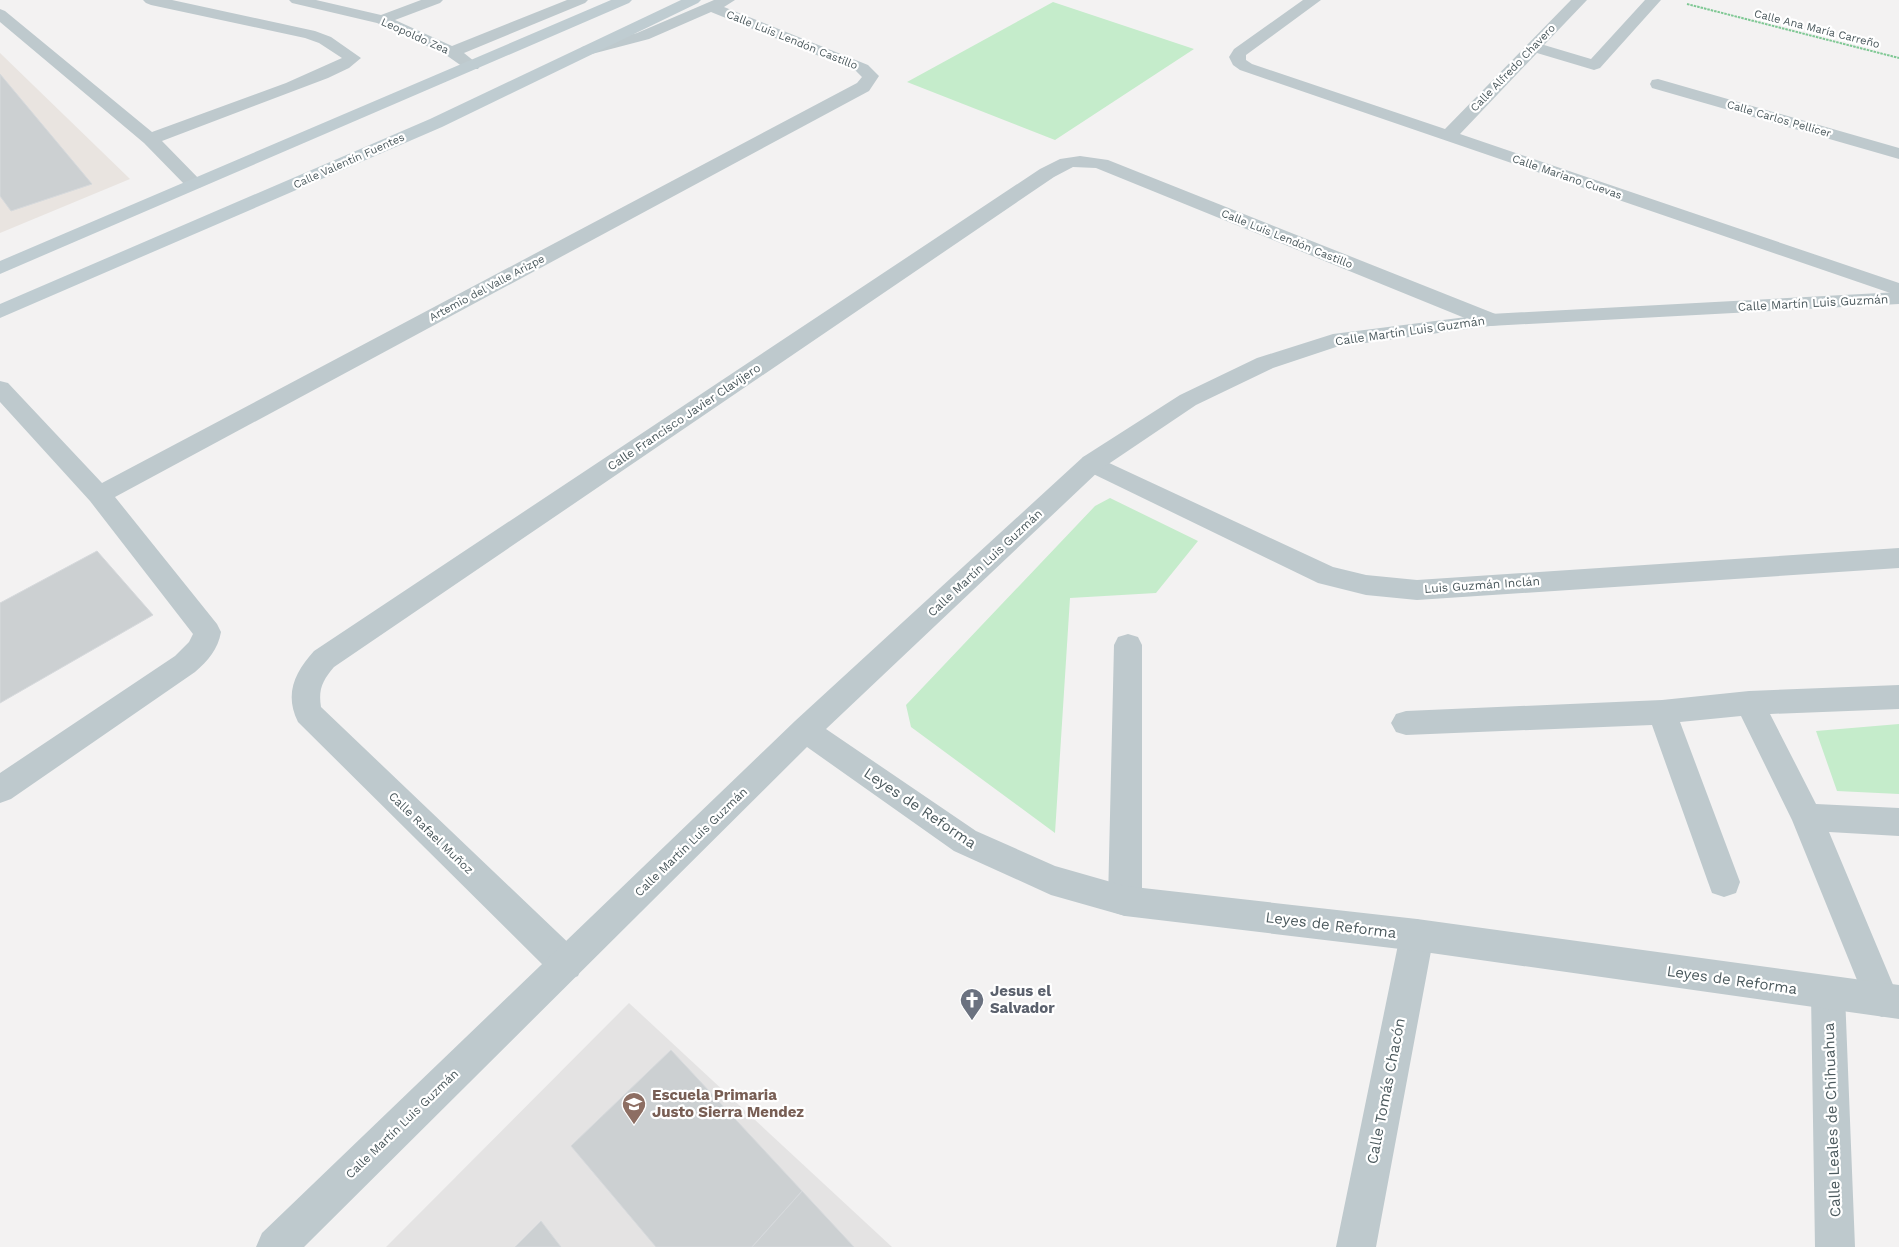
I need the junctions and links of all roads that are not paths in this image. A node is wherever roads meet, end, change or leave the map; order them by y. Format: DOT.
graph roads {
  1 [pos="4,0"];
  2 [pos="151,0"];
  3 [pos="297,0"];
  4 [pos="435,0"];
  5 [pos="580,0"];
  6 [pos="624,0"];
  7 [pos="693,0"];
  8 [pos="728,0"];
  9 [pos="1313,0"];
  10 [pos="1578,0"];
  11 [pos="1653,0"];
  12 [pos="0,3"];
  13 [pos="711,7"];
  14 [pos="0,14"];
  15 [pos="382,20"];
  16 [pos="1533,47"];
  17 [pos="588,50"];
  18 [pos="452,52"];
  19 [pos="472,66"];
  20 [pos="871,76"];
  21 [pos="1658,84"];
  22 [pos="1448,136"];
  23 [pos="150,139"];
  24 [pos="1899,154"];
  25 [pos="261,155"];
  26 [pos="1083,160"];
  27 [pos="306,180"];
  28 [pos="194,183"];
  29 [pos="0,267"];
  30 [pos="1899,290"];
  31 [pos="1899,298"];
  32 [pos="0,312"];
  33 [pos="1490,320"];
  34 [pos="0,388"];
  35 [pos="1092,463"];
  36 [pos="99,495"];
  37 [pos="1899,558"];
  38 [pos="1128,645"];
  39 [pos="304,696"];
  40 [pos="1899,697"];
  41 [pos="1749,703"];
  42 [pos="1662,712"];
  43 [pos="1406,723"];
  44 [pos="805,730"];
  45 [pos="0,790"];
  46 [pos="1807,817"];
  47 [pos="1899,822"];
  48 [pos="1724,882"];
  49 [pos="1125,901"];
  50 [pos="1417,935"];
  51 [pos="566,964"];
  52 [pos="1828,994"];
  53 [pos="1890,1001"];
  54 [pos="276,1247"];
  55 [pos="1356,1247"];
  56 [pos="1835,1247"];
  1 -- 12 [label="street"];
  2 -- 23 [label="street"];
  3 -- 15 [label="street, Leopoldo Zea"];
  4 -- 15 [label="street"];
  5 -- 18 [label="street"];
  6 -- 19 [label="main road"];
  7 -- 17 [label="main road, Calle Valentín Fuentes"];
  8 -- 13 [label="street"];
  9 -- 22 [label="street, Calle Mariano Cuevas"];
  10 -- 16 [label="street, Calle Alfredo Chavero"];
  11 -- 16 [label="street"];
  13 -- 17 [label="street"];
  13 -- 20 [label="street, Calle Luis Lendón Castillo"];
  14 -- 23 [label="street"];
  15 -- 18 [label="street, Leopoldo Zea"];
  16 -- 22 [label="street, Calle Alfredo Chavero"];
  17 -- 27 [label="main road, Calle Valentín Fuentes"];
  18 -- 19 [label="street, Leopoldo Zea"];
  19 -- 25 [label="main road"];
  20 -- 36 [label="street, Artemio del Valle Arizpe"];
  21 -- 24 [label="street, Calle Carlos Pellicer"];
  22 -- 30 [label="street, Calle Mariano Cuevas"];
  23 -- 28 [label="street"];
  25 -- 27 [label="main road"];
  25 -- 28 [label="main road"];
  26 -- 33 [label="street, Calle Luis Lendón Castillo"];
  26 -- 39 [label="street, Calle Francisco Javier Clavijero"];
  27 -- 32 [label="main road, Calle Valentín Fuentes"];
  28 -- 29 [label="main road"];
  31 -- 33 [label="street, Calle Martín Luis Guzmán"];
  33 -- 35 [label="street, Calle Martín Luis Guzmán"];
  34 -- 36 [label="street"];
  35 -- 37 [label="street, Luis Guzmán Inclán"];
  35 -- 44 [label="street, Calle Martín Luis Guzmán"];
  36 -- 45 [label="street"];
  38 -- 49 [label="street"];
  39 -- 51 [label="street, Calle Rafael Muñoz"];
  40 -- 41 [label="street"];
  41 -- 42 [label="street"];
  41 -- 46 [label="street"];
  42 -- 43 [label="street"];
  42 -- 48 [label="street"];
  44 -- 49 [label="street, Leyes de Reforma"];
  44 -- 51 [label="street, Calle Martín Luis Guzmán"];
  46 -- 47 [label="street"];
  46 -- 53 [label="street"];
  49 -- 50 [label="street, Leyes de Reforma"];
  50 -- 52 [label="street, Leyes de Reforma"];
  50 -- 55 [label="street, Calle Tomás Chacón"];
  51 -- 54 [label="street, Calle Martín Luis Guzmán"];
  52 -- 53 [label="street, Leyes de Reforma"];
  52 -- 56 [label="street, Calle Leales de Chihuahua"];
}
